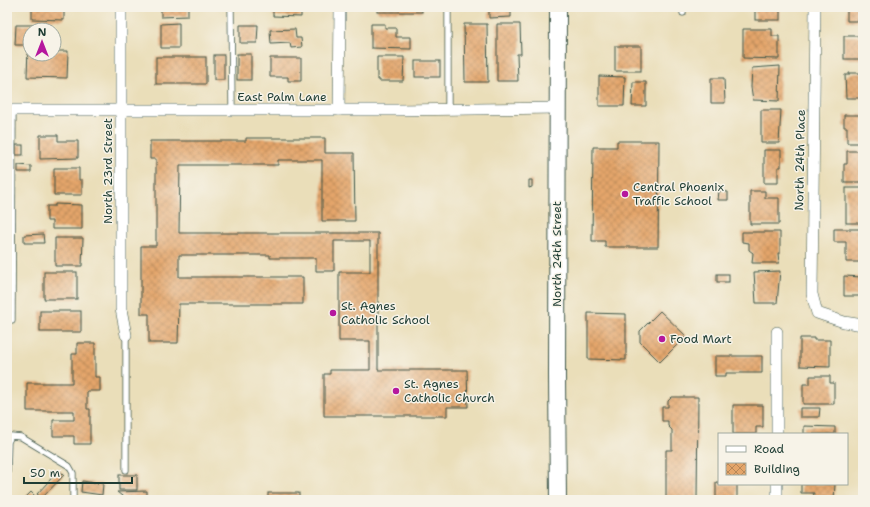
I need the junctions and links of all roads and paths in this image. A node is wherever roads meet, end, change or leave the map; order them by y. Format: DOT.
graph roads {
  1 [pos="121,7"];
  2 [pos="231,7"];
  3 [pos="340,7"];
  4 [pos="448,7"];
  5 [pos="558,7"];
  6 [pos="814,7"];
  7 [pos="558,108"];
  8 [pos="232,109"];
  9 [pos="10,110"];
  10 [pos="121,110"];
  11 [pos="339,110"];
  12 [pos="448,110"];
  13 [pos="12,320"];
  14 [pos="863,325"];
  15 [pos="777,332"];
  16 [pos="126,334"];
  17 [pos="777,433"];
  18 [pos="126,470"];
  19 [pos="7,478"];
  20 [pos="777,485"];
  21 [pos="73,500"];
  22 [pos="558,500"];
  23 [pos="778,500"];
  1 -- 10 [label="street, North 23rd Street"];
  2 -- 8 [label="lane"];
  3 -- 11 [label="street"];
  4 -- 12 [label="lane"];
  5 -- 7 [label="main road, North 24th Street"];
  6 -- 14 [label="street, North 24th Place"];
  7 -- 12 [label="street, East Palm Lane"];
  7 -- 22 [label="main road, North 24th Street"];
  8 -- 10 [label="street, East Palm Lane"];
  8 -- 11 [label="street, East Palm Lane"];
  9 -- 10 [label="street, East Palm Lane"];
  9 -- 13 [label="lane"];
  10 -- 16 [label="street, North 23rd Street"];
  11 -- 12 [label="street, East Palm Lane"];
  15 -- 17 [label="street"];
  16 -- 18 [label="lane"];
  19 -- 21 [label="lane"];
  20 -- 23 [label="street"];
}
